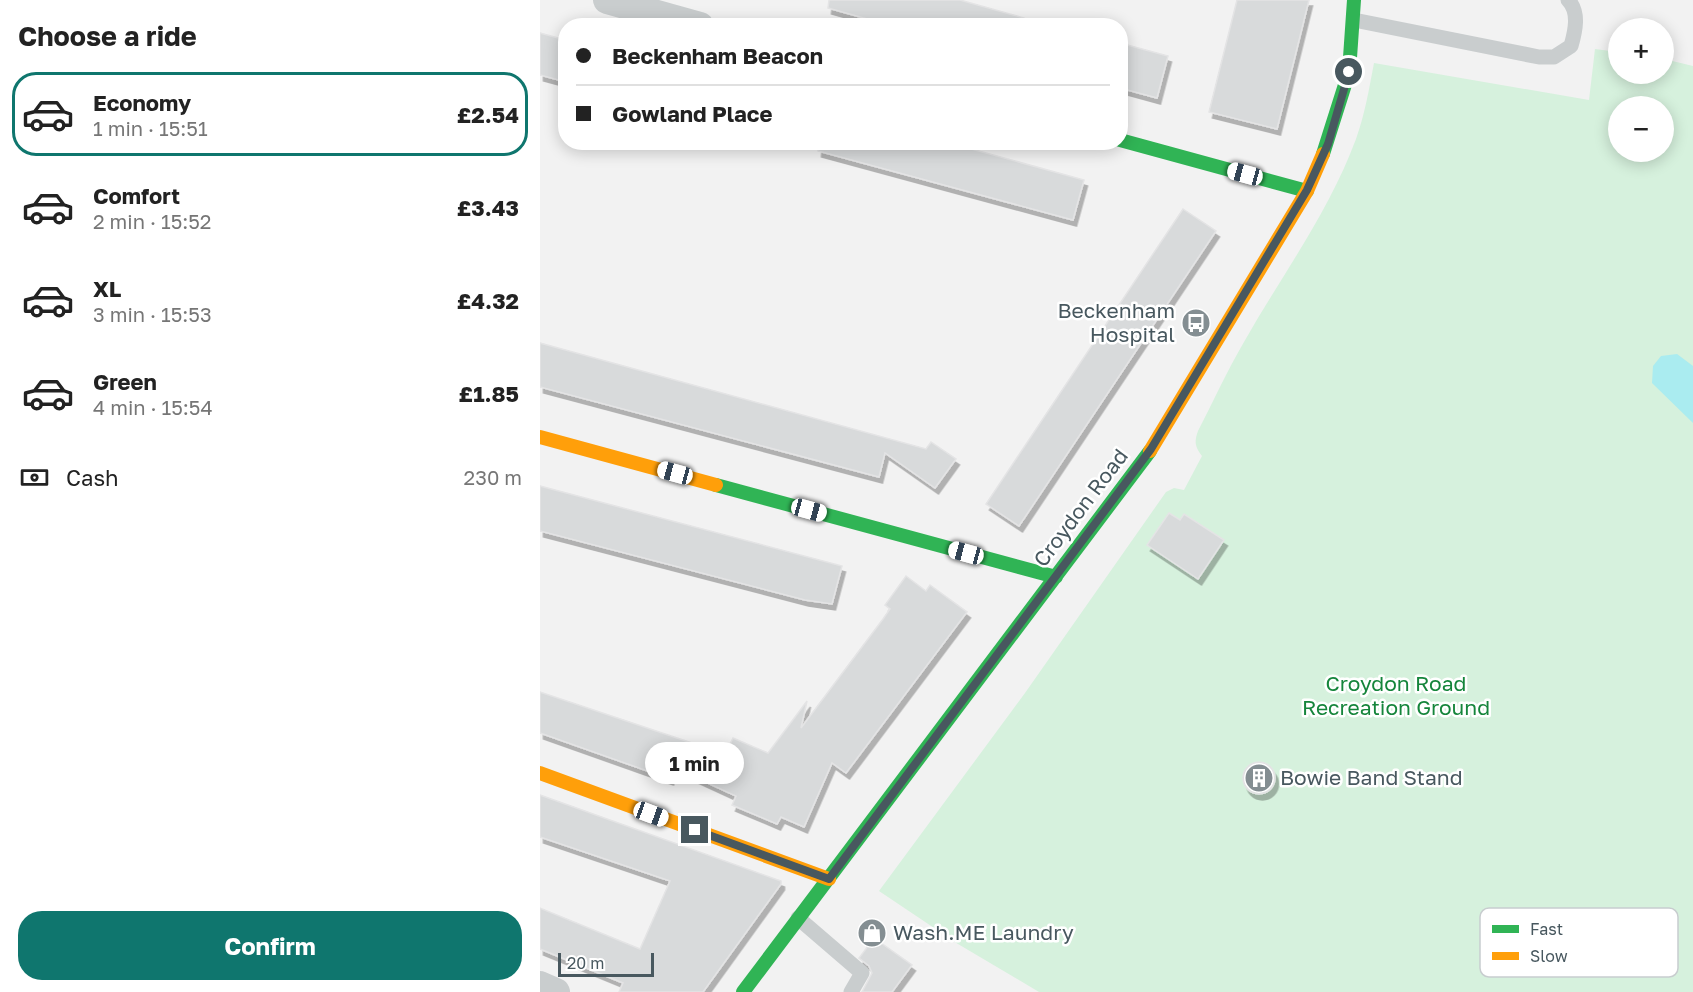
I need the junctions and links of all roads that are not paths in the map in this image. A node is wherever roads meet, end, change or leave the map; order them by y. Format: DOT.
graph roads {
  1 [pos="607,0"];
  2 [pos="1354,0"];
  3 [pos="1568,0"];
  4 [pos="671,18"];
  5 [pos="1354,20"];
  6 [pos="1128,142"];
  7 [pos="1307,190"];
  8 [pos="540,437"];
  9 [pos="1056,577"];
  10 [pos="540,773"];
  11 [pos="829,879"];
  12 [pos="798,918"];
  13 [pos="540,985"];
  14 [pos="556,992"];
  15 [pos="743,992"];
  16 [pos="850,992"];
  1 -- 4 [label="street"];
  2 -- 5 [label="main road, Croydon Road"];
  3 -- 5 [label="lane"];
  5 -- 7 [label="main road, Croydon Road"];
  6 -- 7 [label="main road"];
  7 -- 9 [label="main road, Croydon Road"];
  8 -- 9 [label="main road"];
  9 -- 11 [label="main road, Croydon Road"];
  10 -- 11 [label="main road"];
  11 -- 12 [label="main road, Croydon Road"];
  12 -- 15 [label="main road, Croydon Road"];
  12 -- 16 [label="lane"];
  13 -- 14 [label="street"];
}
